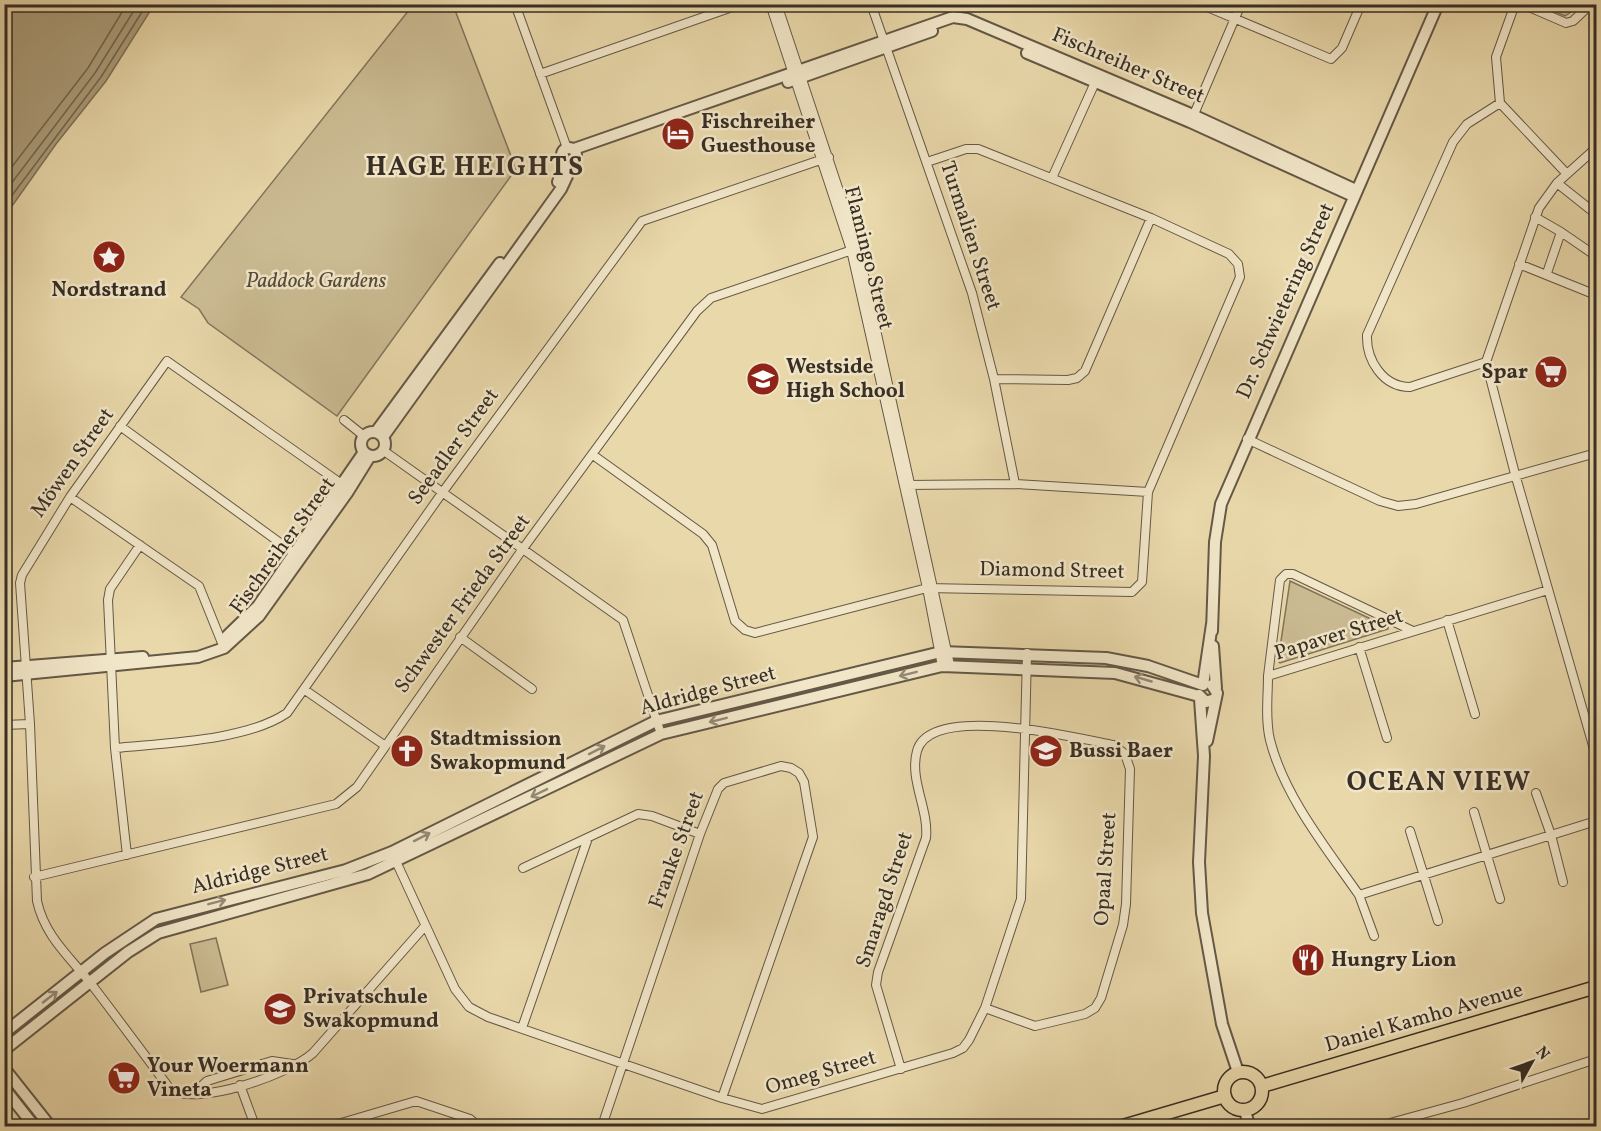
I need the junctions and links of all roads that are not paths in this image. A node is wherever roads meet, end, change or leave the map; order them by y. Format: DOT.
graph roads {
  1 [pos="515,4"];
  2 [pos="741,4"];
  3 [pos="770,4"];
  4 [pos="777,4"];
  5 [pos="871,4"];
  6 [pos="1200,4"];
  7 [pos="1241,4"];
  8 [pos="1361,4"];
  9 [pos="1438,4"];
  10 [pos="1515,4"];
  11 [pos="1522,4"];
  12 [pos="1590,4"];
  13 [pos="1234,20"];
  14 [pos="885,44"];
  15 [pos="540,74"];
  16 [pos="798,75"];
  17 [pos="1096,79"];
  18 [pos="1500,103"];
  19 [pos="1192,118"];
  20 [pos="1596,147"];
  21 [pos="571,154"];
  22 [pos="826,158"];
  23 [pos="927,162"];
  24 [pos="1567,174"];
  25 [pos="1052,178"];
  26 [pos="1557,183"];
  27 [pos="1355,193"];
  28 [pos="1596,214"];
  29 [pos="1151,218"];
  30 [pos="1536,218"];
  31 [pos="1561,232"];
  32 [pos="854,249"];
  33 [pos="1596,256"];
  34 [pos="1519,264"];
  35 [pos="1546,273"];
  36 [pos="1596,296"];
  37 [pos="1486,362"];
  38 [pos="994,380"];
  39 [pos="344,420"];
  40 [pos="120,426"];
  41 [pos="380,435"];
  42 [pos="364,436"];
  43 [pos="1247,439"];
  44 [pos="384,451"];
  45 [pos="1596,453"];
  46 [pos="367,454"];
  47 [pos="593,455"];
  48 [pos="1515,474"];
  49 [pos="1015,484"];
  50 [pos="905,485"];
  51 [pos="346,488"];
  52 [pos="1148,492"];
  53 [pos="442,493"];
  54 [pos="70,497"];
  55 [pos="140,545"];
  56 [pos="522,550"];
  57 [pos="297,555"];
  58 [pos="931,588"];
  59 [pos="1548,590"];
  60 [pos="1447,620"];
  61 [pos="1212,624"];
  62 [pos="1413,631"];
  63 [pos="460,638"];
  64 [pos="222,644"];
  65 [pos="1359,647"];
  66 [pos="944,653"];
  67 [pos="1027,653"];
  68 [pos="110,664"];
  69 [pos="946,665"];
  70 [pos="4,668"];
  71 [pos="1027,668"];
  72 [pos="26,670"];
  73 [pos="4,676"];
  74 [pos="1268,676"];
  75 [pos="532,689"];
  76 [pos="305,690"];
  77 [pos="1201,693"];
  78 [pos="1215,693"];
  79 [pos="1475,714"];
  80 [pos="656,721"];
  81 [pos="30,724"];
  82 [pos="4,725"];
  83 [pos="1025,728"];
  84 [pos="661,734"];
  85 [pos="1387,738"];
  86 [pos="384,745"];
  87 [pos="115,748"];
  88 [pos="1204,756"];
  89 [pos="1596,756"];
  90 [pos="1536,793"];
  91 [pos="1474,812"];
  92 [pos="1596,821"];
  93 [pos="1410,831"];
  94 [pos="700,834"];
  95 [pos="1551,835"];
  96 [pos="588,838"];
  97 [pos="1488,853"];
  98 [pos="127,855"];
  99 [pos="394,857"];
  100 [pos="523,868"];
  101 [pos="1426,875"];
  102 [pos="34,877"];
  103 [pos="304,880"];
  104 [pos="1563,882"];
  105 [pos="308,892"];
  106 [pos="1359,895"];
  107 [pos="1500,898"];
  108 [pos="1438,921"];
  109 [pos="425,926"];
  110 [pos="1374,936"];
  111 [pos="81,973"];
  112 [pos="90,982"];
  113 [pos="1596,987"];
  114 [pos="985,1008"];
  115 [pos="522,1028"];
  116 [pos="4,1033"];
  117 [pos="4,1050"];
  118 [pos="1596,1059"];
  119 [pos="622,1062"];
  120 [pos="299,1065"];
  121 [pos="4,1068"];
  122 [pos="901,1070"];
  123 [pos="1238,1072"];
  124 [pos="240,1085"];
  125 [pos="1262,1086"];
  126 [pos="4,1088"];
  127 [pos="192,1094"];
  128 [pos="1225,1096"];
  129 [pos="722,1098"];
  130 [pos="1245,1110"];
  131 [pos="1403,1124"];
  132 [pos="34,1126"];
  133 [pos="50,1126"];
  134 [pos="255,1126"];
  135 [pos="331,1126"];
  136 [pos="478,1126"];
  137 [pos="602,1126"];
  138 [pos="1123,1126"];
  139 [pos="1249,1126"];
  140 [pos="1379,1126"];
  1 -- 15 [label="street"];
  2 -- 15 [label="street"];
  3 -- 16 [label="street, Flamingo Street"];
  4 -- 16 [label="street, Flamingo Street"];
  5 -- 14 [label="street, Turmalien Street"];
  6 -- 13 [label="street"];
  7 -- 13 [label="street"];
  8 -- 13 [label="street"];
  9 -- 27 [label="street, Dr. Schwietering Street"];
  10 -- 18 [label="street"];
  11 -- 12 [label="street"];
  13 -- 19 [label="street"];
  14 -- 16 [label="street, Fischreiher Street"];
  14 -- 17 [label="street, Fischreiher Street"];
  14 -- 23 [label="street, Turmalien Street"];
  15 -- 21 [label="street"];
  16 -- 21 [label="street, Fischreiher Street"];
  16 -- 22 [label="street, Flamingo Street"];
  17 -- 19 [label="street, Fischreiher Street"];
  17 -- 25 [label="street"];
  18 -- 24 [label="street"];
  18 -- 37 [label="street"];
  19 -- 27 [label="street, Fischreiher Street"];
  20 -- 24 [label="street"];
  21 -- 41 [label="street"];
  22 -- 32 [label="street, Flamingo Street"];
  22 -- 53 [label="street, Seeadler Street"];
  23 -- 25 [label="street, Diamond Street"];
  23 -- 38 [label="street, Turmalien Street"];
  24 -- 26 [label="street"];
  25 -- 29 [label="street, Diamond Street"];
  26 -- 28 [label="street"];
  26 -- 30 [label="street"];
  27 -- 43 [label="street, Dr. Schwietering Street"];
  29 -- 38 [label="street"];
  29 -- 52 [label="street, Diamond Street"];
  30 -- 31 [label="street"];
  30 -- 34 [label="street"];
  31 -- 33 [label="street"];
  31 -- 35 [label="street"];
  32 -- 47 [label="street, Schwester Frieda Street"];
  32 -- 50 [label="street, Flamingo Street"];
  34 -- 35 [label="street"];
  34 -- 37 [label="street"];
  35 -- 36 [label="street"];
  37 -- 48 [label="street"];
  38 -- 49 [label="street, Turmalien Street"];
  39 -- 42 [label="street"];
  40 -- 51 [label="street, Möwen Street"];
  40 -- 54 [label="street, Möwen Street"];
  40 -- 57 [label="street"];
  41 -- 42 [label="street"];
  41 -- 44 [label="street"];
  42 -- 46 [label="street"];
  43 -- 48 [label="street"];
  43 -- 61 [label="street, Dr. Schwietering Street"];
  44 -- 46 [label="street"];
  44 -- 53 [label="street"];
  45 -- 48 [label="street"];
  46 -- 51 [label="street, Fischreiher Street"];
  47 -- 56 [label="street, Schwester Frieda Street"];
  47 -- 58 [label="street, Diamond Street"];
  48 -- 59 [label="street"];
  49 -- 50 [label="street"];
  49 -- 52 [label="street"];
  50 -- 58 [label="street, Flamingo Street"];
  51 -- 57 [label="street, Fischreiher Street"];
  52 -- 58 [label="street, Diamond Street"];
  53 -- 56 [label="street"];
  53 -- 76 [label="street, Seeadler Street"];
  54 -- 55 [label="street"];
  54 -- 72 [label="street, Möwen Street"];
  55 -- 64 [label="street"];
  55 -- 68 [label="street"];
  56 -- 63 [label="street, Schwester Frieda Street"];
  56 -- 80 [label="street"];
  57 -- 64 [label="street, Fischreiher Street"];
  58 -- 66 [label="street, Flamingo Street"];
  59 -- 60 [label="street, Papaver Street"];
  59 -- 89 [label="street"];
  60 -- 62 [label="street, Papaver Street"];
  60 -- 79 [label="street"];
  61 -- 77 [label="street, Dr. Schwietering Street"];
  61 -- 78 [label="street, Dr. Schwietering Street"];
  62 -- 65 [label="street, Papaver Street"];
  62 -- 74 [label="street"];
  63 -- 75 [label="street"];
  63 -- 86 [label="street, Schwester Frieda Street"];
  64 -- 68 [label="street, Fischreiher Street"];
  65 -- 74 [label="street, Papaver Street"];
  65 -- 85 [label="street"];
  66 -- 67 [label="street, Aldridge Street"];
  66 -- 69 [label="street, Flamingo Street"];
  66 -- 80 [label="street, Aldridge Street"];
  67 -- 71 [label="street, Omeg Street"];
  67 -- 77 [label="street, Aldridge Street"];
  68 -- 72 [label="street, Fischreiher Street"];
  68 -- 87 [label="street"];
  69 -- 71 [label="street, Aldridge Street"];
  69 -- 84 [label="street, Aldridge Street, one-way"];
  70 -- 72 [label="street, Fischreiher Street"];
  77 -- 71 [label="street, Aldridge Street, one-way"];
  71 -- 83 [label="street, Omeg Street"];
  72 -- 73 [label="street, Fischreiher Street"];
  72 -- 81 [label="street, Möwen Street"];
  74 -- 106 [label="street, Papaver Street"];
  76 -- 86 [label="street"];
  76 -- 87 [label="street, Seeadler Street"];
  77 -- 78 [label="street"];
  77 -- 78 [label="street"];
  77 -- 88 [label="street, Dr. Schwietering Street"];
  78 -- 88 [label="street, Dr. Schwietering Street"];
  80 -- 84 [label="street"];
  99 -- 80 [label="street, Aldridge Street, one-way"];
  81 -- 82 [label="street"];
  81 -- 102 [label="street, Möwen Street"];
  83 -- 114 [label="street, Omeg Street"];
  83 -- 114 [label="street, Opaal Street"];
  83 -- 122 [label="street, Smaragd Street"];
  84 -- 99 [label="street, Aldridge Street, one-way"];
  86 -- 98 [label="street, Schwester Frieda Street"];
  87 -- 98 [label="street"];
  88 -- 123 [label="street, Dr. Schwietering Street"];
  90 -- 95 [label="street"];
  91 -- 97 [label="street"];
  92 -- 95 [label="street"];
  93 -- 101 [label="street"];
  94 -- 96 [label="street"];
  94 -- 119 [label="street, Franke Street"];
  94 -- 129 [label="street, Franke Street"];
  95 -- 97 [label="street"];
  95 -- 104 [label="street"];
  96 -- 100 [label="street"];
  96 -- 115 [label="street"];
  97 -- 101 [label="street"];
  97 -- 107 [label="street"];
  98 -- 102 [label="street, Schwester Frieda Street"];
  99 -- 103 [label="street, Aldridge Street"];
  99 -- 105 [label="street, Aldridge Street"];
  99 -- 109 [label="street, Omeg Street"];
  101 -- 106 [label="street"];
  101 -- 108 [label="street"];
  102 -- 111 [label="street, Möwen Street"];
  103 -- 105 [label="street"];
  111 -- 103 [label="street, Aldridge Street, one-way"];
  105 -- 112 [label="street, Aldridge Street"];
  106 -- 110 [label="street, Papaver Street"];
  109 -- 115 [label="street, Omeg Street"];
  109 -- 120 [label="street"];
  111 -- 112 [label="street, Möwen Street"];
  116 -- 111 [label="street, Aldridge Street, one-way"];
  112 -- 117 [label="street, Aldridge Street"];
  112 -- 127 [label="street, Möwen Street"];
  113 -- 125 [label="main road, Daniel Kamho Avenue"];
  114 -- 122 [label="street, Omeg Street"];
  115 -- 119 [label="street, Omeg Street"];
  118 -- 131 [label="street"];
  119 -- 129 [label="street, Omeg Street"];
  119 -- 137 [label="street, Franke Street"];
  120 -- 124 [label="street"];
  120 -- 127 [label="street"];
  121 -- 133 [label="street"];
  122 -- 129 [label="street, Omeg Street"];
  123 -- 125 [label="main road"];
  123 -- 128 [label="main road"];
  124 -- 127 [label="street"];
  124 -- 134 [label="street"];
  125 -- 130 [label="main road"];
  126 -- 132 [label="street"];
  128 -- 130 [label="main road"];
  128 -- 138 [label="main road"];
  130 -- 139 [label="street"];
  131 -- 140 [label="street"];
  135 -- 136 [label="street"];
}
